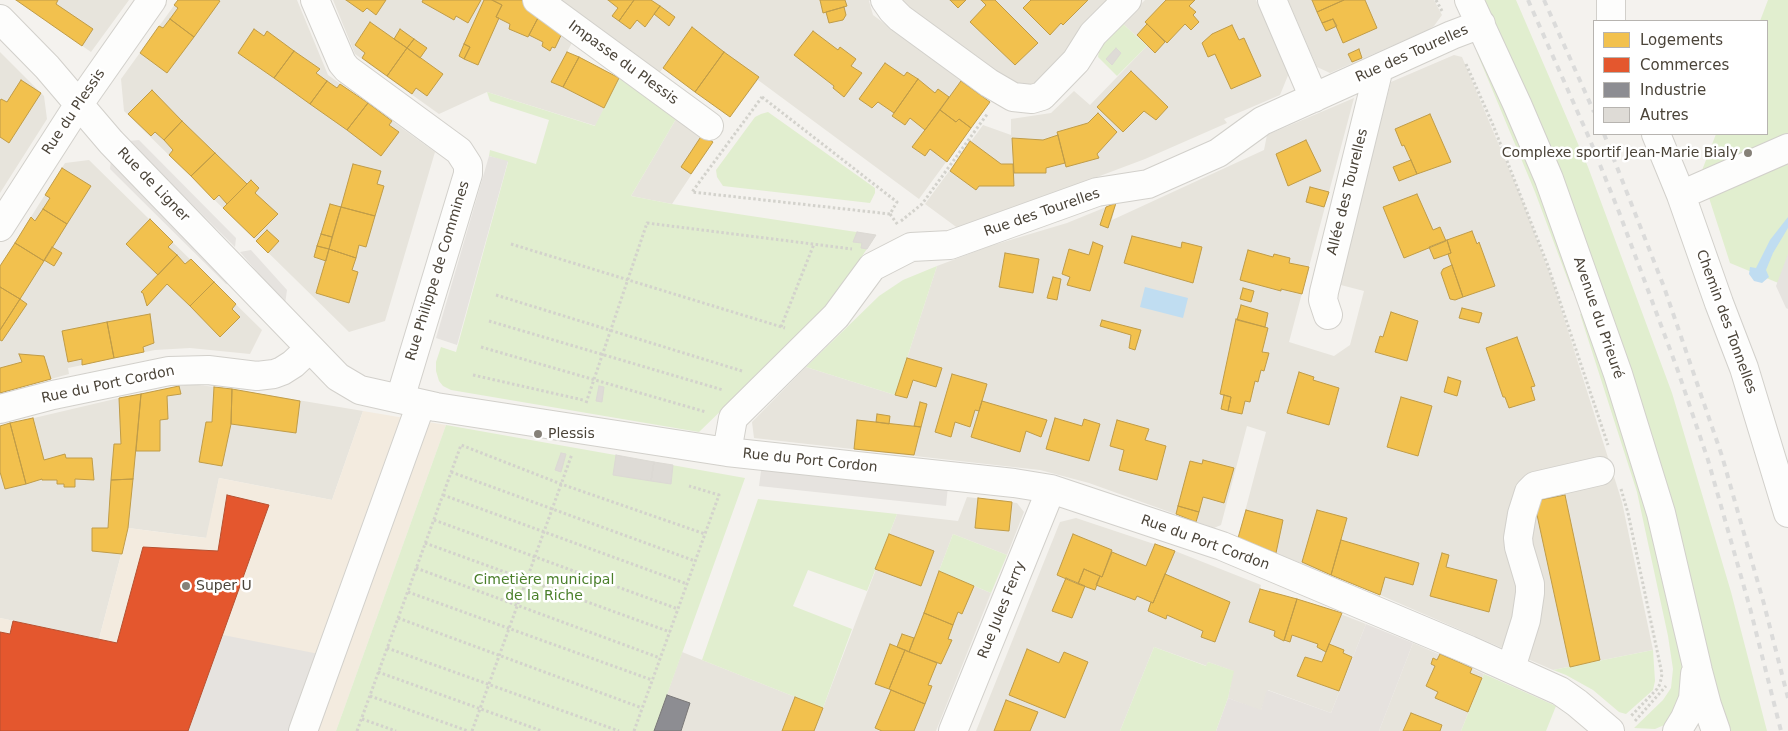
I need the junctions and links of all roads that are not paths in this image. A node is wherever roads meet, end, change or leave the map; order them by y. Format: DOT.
graph roads {
  1 [pos="152,0"];
  2 [pos="315,0"];
  3 [pos="537,0"];
  4 [pos="886,0"];
  5 [pos="1127,0"];
  6 [pos="1272,0"];
  7 [pos="1469,0"];
  8 [pos="1612,0"];
  9 [pos="0,19"];
  10 [pos="1611,20"];
  11 [pos="1481,24"];
  12 [pos="1379,68"];
  13 [pos="1314,98"];
  14 [pos="79,104"];
  15 [pos="709,126"];
  16 [pos="1656,135"];
  17 [pos="1788,148"];
  18 [pos="1681,195"];
  19 [pos="0,227"];
  20 [pos="1328,315"];
  21 [pos="310,348"];
  22 [pos="410,401"];
  23 [pos="0,409"];
  24 [pos="727,452"];
  25 [pos="1605,462"];
  26 [pos="1051,489"];
  27 [pos="1788,513"];
  28 [pos="1693,648"];
  29 [pos="1511,668"];
  30 [pos="1618,726"];
  31 [pos="303,731"];
  32 [pos="954,731"];
  33 [pos="1677,731"];
  34 [pos="1716,731"];
  1 -- 14 [label="street, Rue du Plessis"];
  2 -- 22 [label="street, Rue Philippe de Commines"];
  3 -- 15 [label="street, Impasse du Plessis"];
  4 -- 5 [label="street"];
  6 -- 13 [label="street"];
  7 -- 11 [label="street, Avenue du Prieuré"];
  8 -- 10 [label="street"];
  9 -- 14 [label="street, Rue de Ligner"];
  11 -- 12 [label="street, Rue des Tourelles"];
  11 -- 28 [label="street, Avenue du Prieuré"];
  12 -- 13 [label="street, Rue des Tourelles"];
  12 -- 20 [label="street, Allée des Tourelles"];
  13 -- 24 [label="street, Rue des Tourelles"];
  14 -- 19 [label="street, Rue du Plessis"];
  14 -- 21 [label="street, Rue de Ligner"];
  16 -- 18 [label="street, Chemin des Tonnelles"];
  17 -- 18 [label="street"];
  18 -- 27 [label="street, Chemin des Tonnelles"];
  21 -- 22 [label="street, Rue du Port Cordon"];
  21 -- 23 [label="street, Rue du Port Cordon"];
  22 -- 24 [label="street, Rue du Port Cordon"];
  22 -- 31 [label="street, Rue Philippe de Commines"];
  24 -- 26 [label="street, Rue du Port Cordon"];
  25 -- 29 [label="street"];
  26 -- 29 [label="street, Rue du Port Cordon"];
  26 -- 32 [label="street, Rue Jules Ferry"];
  28 -- 33 [label="street, Avenue du Prieuré"];
  28 -- 34 [label="street, Avenue du Prieuré"];
  29 -- 30 [label="street, Rue du Port Cordon"];
}
